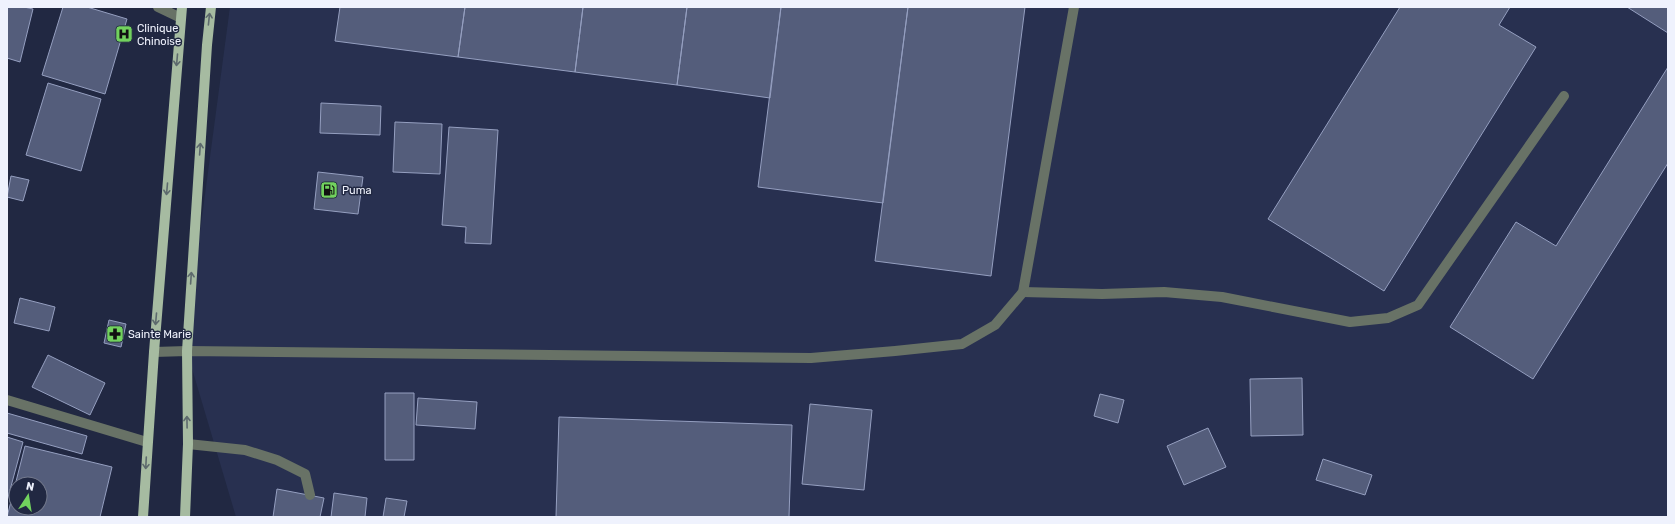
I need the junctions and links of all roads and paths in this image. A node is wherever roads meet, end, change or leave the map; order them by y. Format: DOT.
graph roads {
  1 [pos="158,7"];
  2 [pos="182,7"];
  3 [pos="210,7"];
  4 [pos="1074,7"];
  5 [pos="181,18"];
  6 [pos="1564,96"];
  7 [pos="1023,292"];
  8 [pos="186,351"];
  9 [pos="154,352"];
  10 [pos="7,400"];
  11 [pos="147,442"];
  12 [pos="188,444"];
  13 [pos="310,495"];
  14 [pos="143,517"];
  15 [pos="185,517"];
  1 -- 5 [label="street"];
  2 -- 5 [label="main road"];
  8 -- 3 [label="main road, one-way"];
  4 -- 7 [label="street"];
  5 -- 9 [label="main road, one-way"];
  6 -- 7 [label="street"];
  7 -- 8 [label="street"];
  8 -- 9 [label="street"];
  12 -- 8 [label="main road, one-way"];
  9 -- 11 [label="main road"];
  10 -- 11 [label="street"];
  11 -- 14 [label="main road, one-way"];
  12 -- 13 [label="street"];
  12 -- 15 [label="main road"];
}
